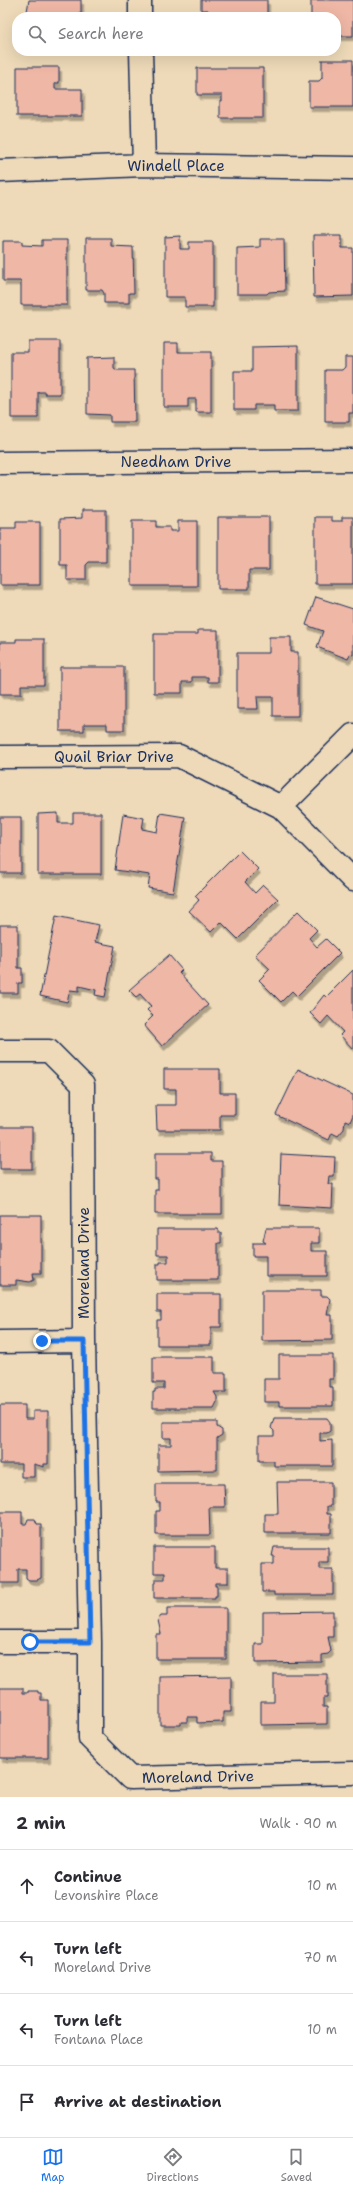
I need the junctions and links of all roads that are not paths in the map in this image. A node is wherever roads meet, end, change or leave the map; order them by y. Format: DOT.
graph roads {
  1 [pos="140,0"];
  2 [pos="140,12"];
  3 [pos="141,56"];
  4 [pos="144,165"];
  5 [pos="353,168"];
  6 [pos="0,171"];
  7 [pos="353,460"];
  8 [pos="0,463"];
  9 [pos="353,735"];
  10 [pos="0,757"];
  11 [pos="281,807"];
  12 [pos="353,880"];
  13 [pos="0,1051"];
  14 [pos="84,1341"];
  15 [pos="0,1342"];
  16 [pos="0,1642"];
  17 [pos="90,1642"];
  18 [pos="353,1773"];
  1 -- 2 [label="street"];
  3 -- 4 [label="street"];
  4 -- 5 [label="street, Windell Place"];
  4 -- 6 [label="street, Windell Place"];
  7 -- 8 [label="street, Needham Drive"];
  9 -- 11 [label="street"];
  10 -- 11 [label="street, Quail Briar Drive"];
  11 -- 12 [label="street, Quail Briar Drive"];
  13 -- 14 [label="street, Moreland Drive"];
  14 -- 15 [label="street"];
  14 -- 17 [label="street, Moreland Drive"];
  16 -- 17 [label="street"];
  17 -- 18 [label="street, Moreland Drive"];
}
